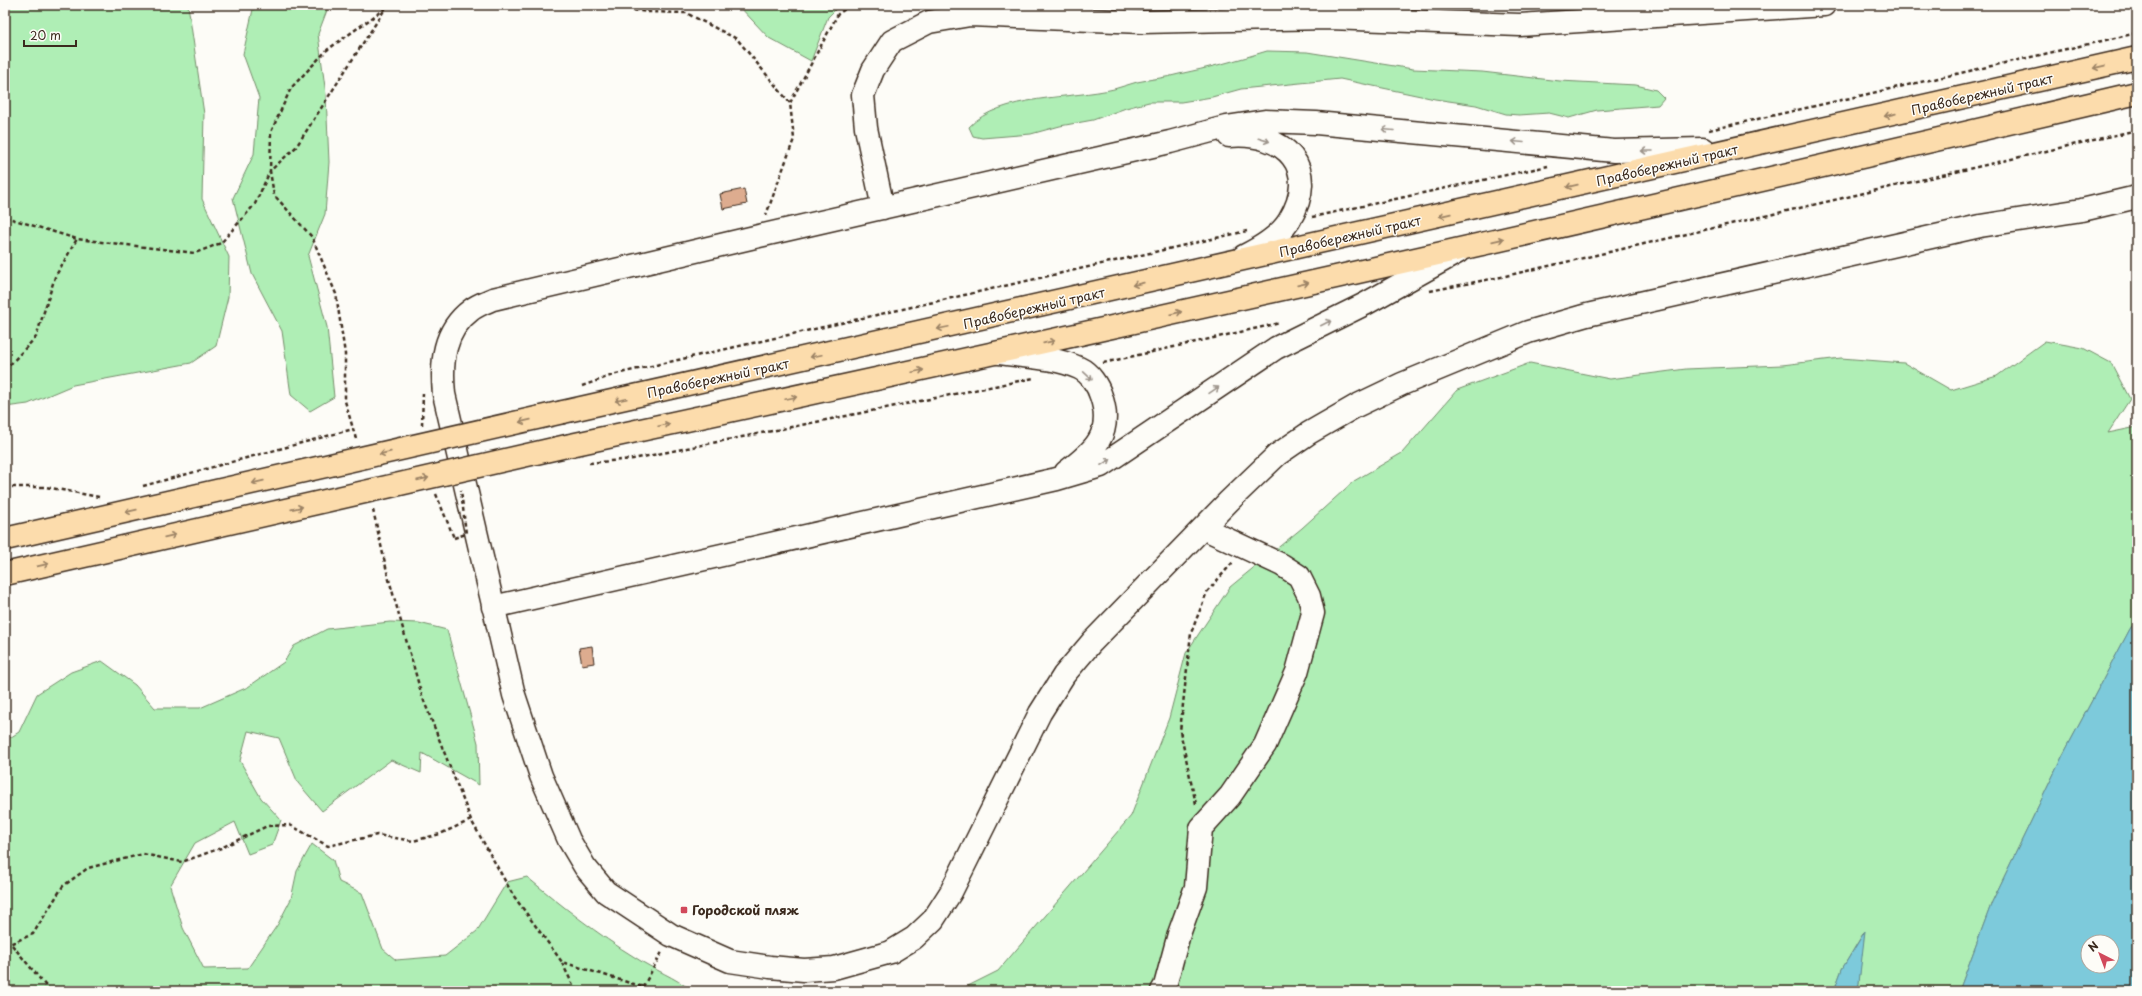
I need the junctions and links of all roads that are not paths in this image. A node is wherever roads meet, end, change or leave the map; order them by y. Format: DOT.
graph roads {
  1 [pos="1824,5"];
  2 [pos="2137,58"];
  3 [pos="2137,93"];
  4 [pos="1170,142"];
  5 [pos="1756,145"];
  6 [pos="2137,197"];
  7 [pos="883,208"];
  8 [pos="1465,248"];
  9 [pos="1231,263"];
  10 [pos="998,353"];
  11 [pos="1057,479"];
  12 [pos="1203,528"];
  13 [pos="5,539"];
  14 [pos="5,574"];
  15 [pos="493,607"];
  16 [pos="1162,991"];
  1 -- 7 [label="street"];
  2 -- 5 [label="highway, Правобережный тракт, one-way"];
  8 -- 3 [label="highway, one-way"];
  5 -- 4 [label="street, one-way"];
  4 -- 7 [label="street"];
  4 -- 9 [label="street, one-way"];
  5 -- 9 [label="highway, Правобережный тракт, one-way"];
  6 -- 12 [label="street"];
  7 -- 15 [label="street"];
  10 -- 8 [label="highway, one-way"];
  11 -- 8 [label="street, one-way"];
  9 -- 13 [label="highway, Правобережный тракт, one-way, bridge"];
  10 -- 11 [label="street, one-way"];
  14 -- 10 [label="highway, one-way, bridge"];
  11 -- 15 [label="street"];
  12 -- 15 [label="street"];
  12 -- 16 [label="street"];
}
